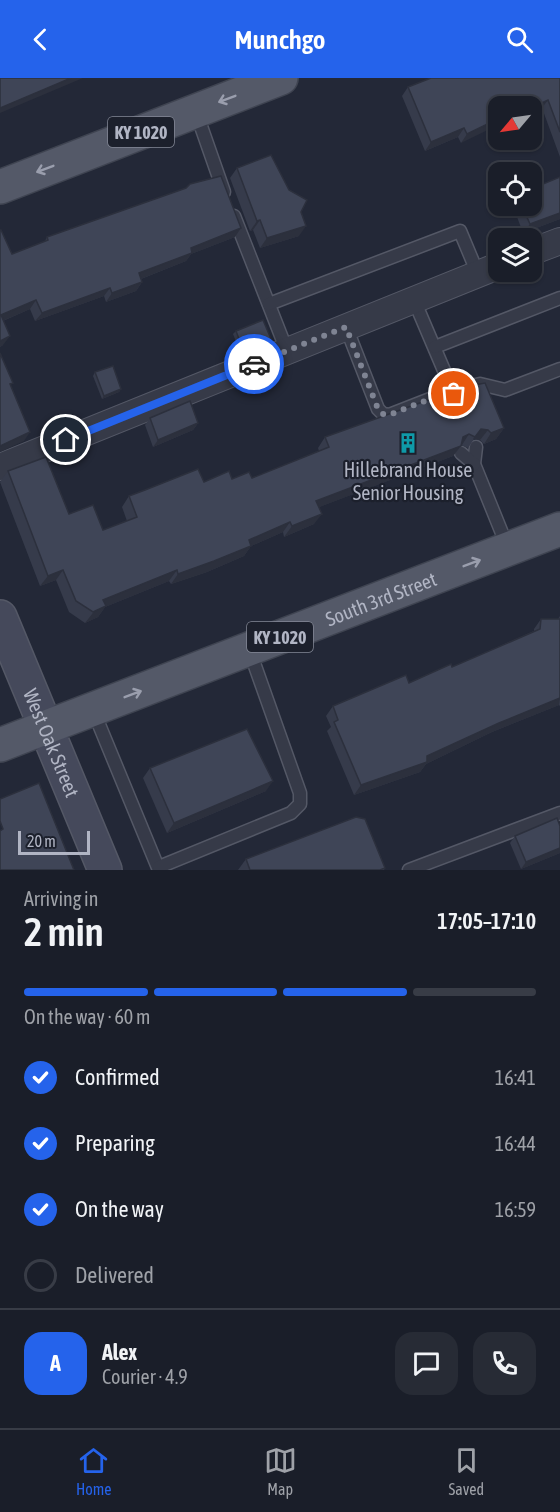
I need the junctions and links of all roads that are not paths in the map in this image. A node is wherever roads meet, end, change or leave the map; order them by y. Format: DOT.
graph roads {
  1 [pos="281,78"];
  2 [pos="195,111"];
  3 [pos="0,187"];
  4 [pos="560,241"];
  5 [pos="542,248"];
  6 [pos="488,270"];
  7 [pos="560,298"];
  8 [pos="414,300"];
  9 [pos="269,304"];
  10 [pos="346,327"];
  11 [pos="435,347"];
  12 [pos="287,351"];
  13 [pos="560,369"];
  14 [pos="454,392"];
  15 [pos="476,447"];
  16 [pos="461,453"];
  17 [pos="474,464"];
  18 [pos="0,467"];
  19 [pos="560,529"];
  20 [pos="508,549"];
  21 [pos="0,617"];
  22 [pos="249,649"];
  23 [pos="93,709"];
  24 [pos="46,727"];
  25 [pos="0,745"];
  26 [pos="560,813"];
  27 [pos="159,869"];
  28 [pos="105,870"];
  29 [pos="409,870"];
  1 -- 2 [label="main road, KY 1020, one-way"];
  2 -- 3 [label="main road, KY 1020, one-way"];
  2 -- 9 [label="lane"];
  4 -- 5 [label="street"];
  6 -- 8 [label="street"];
  6 -- 9 [label="lane"];
  7 -- 11 [label="lane"];
  8 -- 10 [label="street"];
  8 -- 11 [label="lane"];
  9 -- 12 [label="lane"];
  10 -- 12 [label="street"];
  10 -- 14 [label="lane"];
  11 -- 14 [label="lane"];
  12 -- 18 [label="street"];
  13 -- 14 [label="lane"];
  15 -- 17 [label="lane"];
  16 -- 17 [label="lane"];
  17 -- 20 [label="lane"];
  19 -- 20 [label="main road, South 3rd Street / KY 1020"];
  22 -- 20 [label="main road, South 3rd Street / KY 1020, one-way"];
  21 -- 24 [label="main road, West Oak Street"];
  23 -- 22 [label="main road, South 3rd Street / KY 1020, one-way"];
  22 -- 27 [label="lane"];
  23 -- 24 [label="main road, South 3rd Street / KY 1020"];
  23 -- 27 [label="lane"];
  24 -- 25 [label="main road, South 3rd Street / KY 1020"];
  24 -- 28 [label="main road, West Oak Street"];
  26 -- 29 [label="lane"];
}
